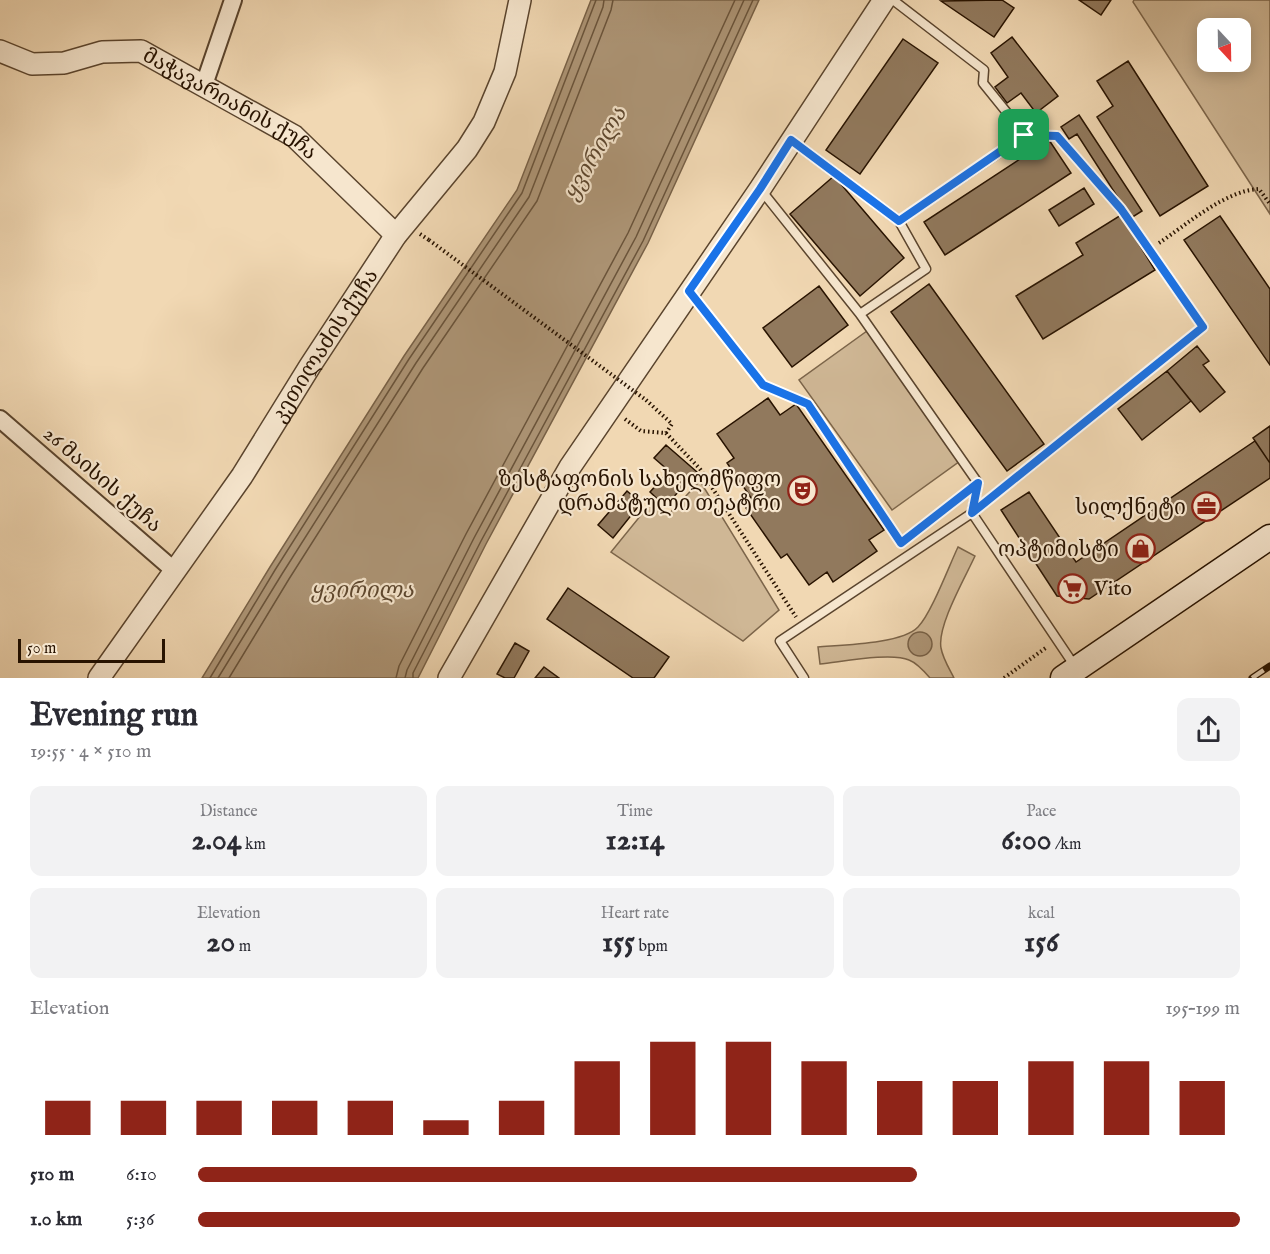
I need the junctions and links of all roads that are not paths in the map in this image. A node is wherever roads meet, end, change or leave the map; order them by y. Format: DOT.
graph roads {
  1 [pos="233,0"];
  2 [pos="520,0"];
  3 [pos="884,0"];
  4 [pos="893,0"];
  5 [pos="0,51"];
  6 [pos="204,85"];
  7 [pos="1024,135"];
  8 [pos="791,140"];
  9 [pos="760,189"];
  10 [pos="899,221"];
  11 [pos="396,234"];
  12 [pos="860,314"];
  13 [pos="0,419"];
  14 [pos="972,513"];
  15 [pos="1270,537"];
  16 [pos="176,572"];
  17 [pos="1069,673"];
  18 [pos="99,678"];
  19 [pos="449,678"];
  20 [pos="804,678"];
  1 -- 6 [label="street"];
  2 -- 11 [label="street, კეთილაძის ქუჩა"];
  3 -- 8 [label="street"];
  4 -- 7 [label="lane"];
  5 -- 6 [label="street, მაჭავარიანის ქუჩა"];
  6 -- 11 [label="street, მაჭავარიანის ქუჩა"];
  7 -- 10 [label="lane"];
  7 -- 14 [label="lane"];
  8 -- 9 [label="street"];
  8 -- 10 [label="lane"];
  9 -- 12 [label="lane"];
  9 -- 19 [label="street"];
  10 -- 12 [label="lane"];
  11 -- 16 [label="street, კეთილაძის ქუჩა"];
  12 -- 14 [label="lane"];
  13 -- 16 [label="street, 26 მაისის ქუჩა"];
  14 -- 17 [label="lane"];
  14 -- 20 [label="lane"];
  15 -- 17 [label="main road"];
  16 -- 18 [label="street, კეთილაძის ქუჩა"];
}
